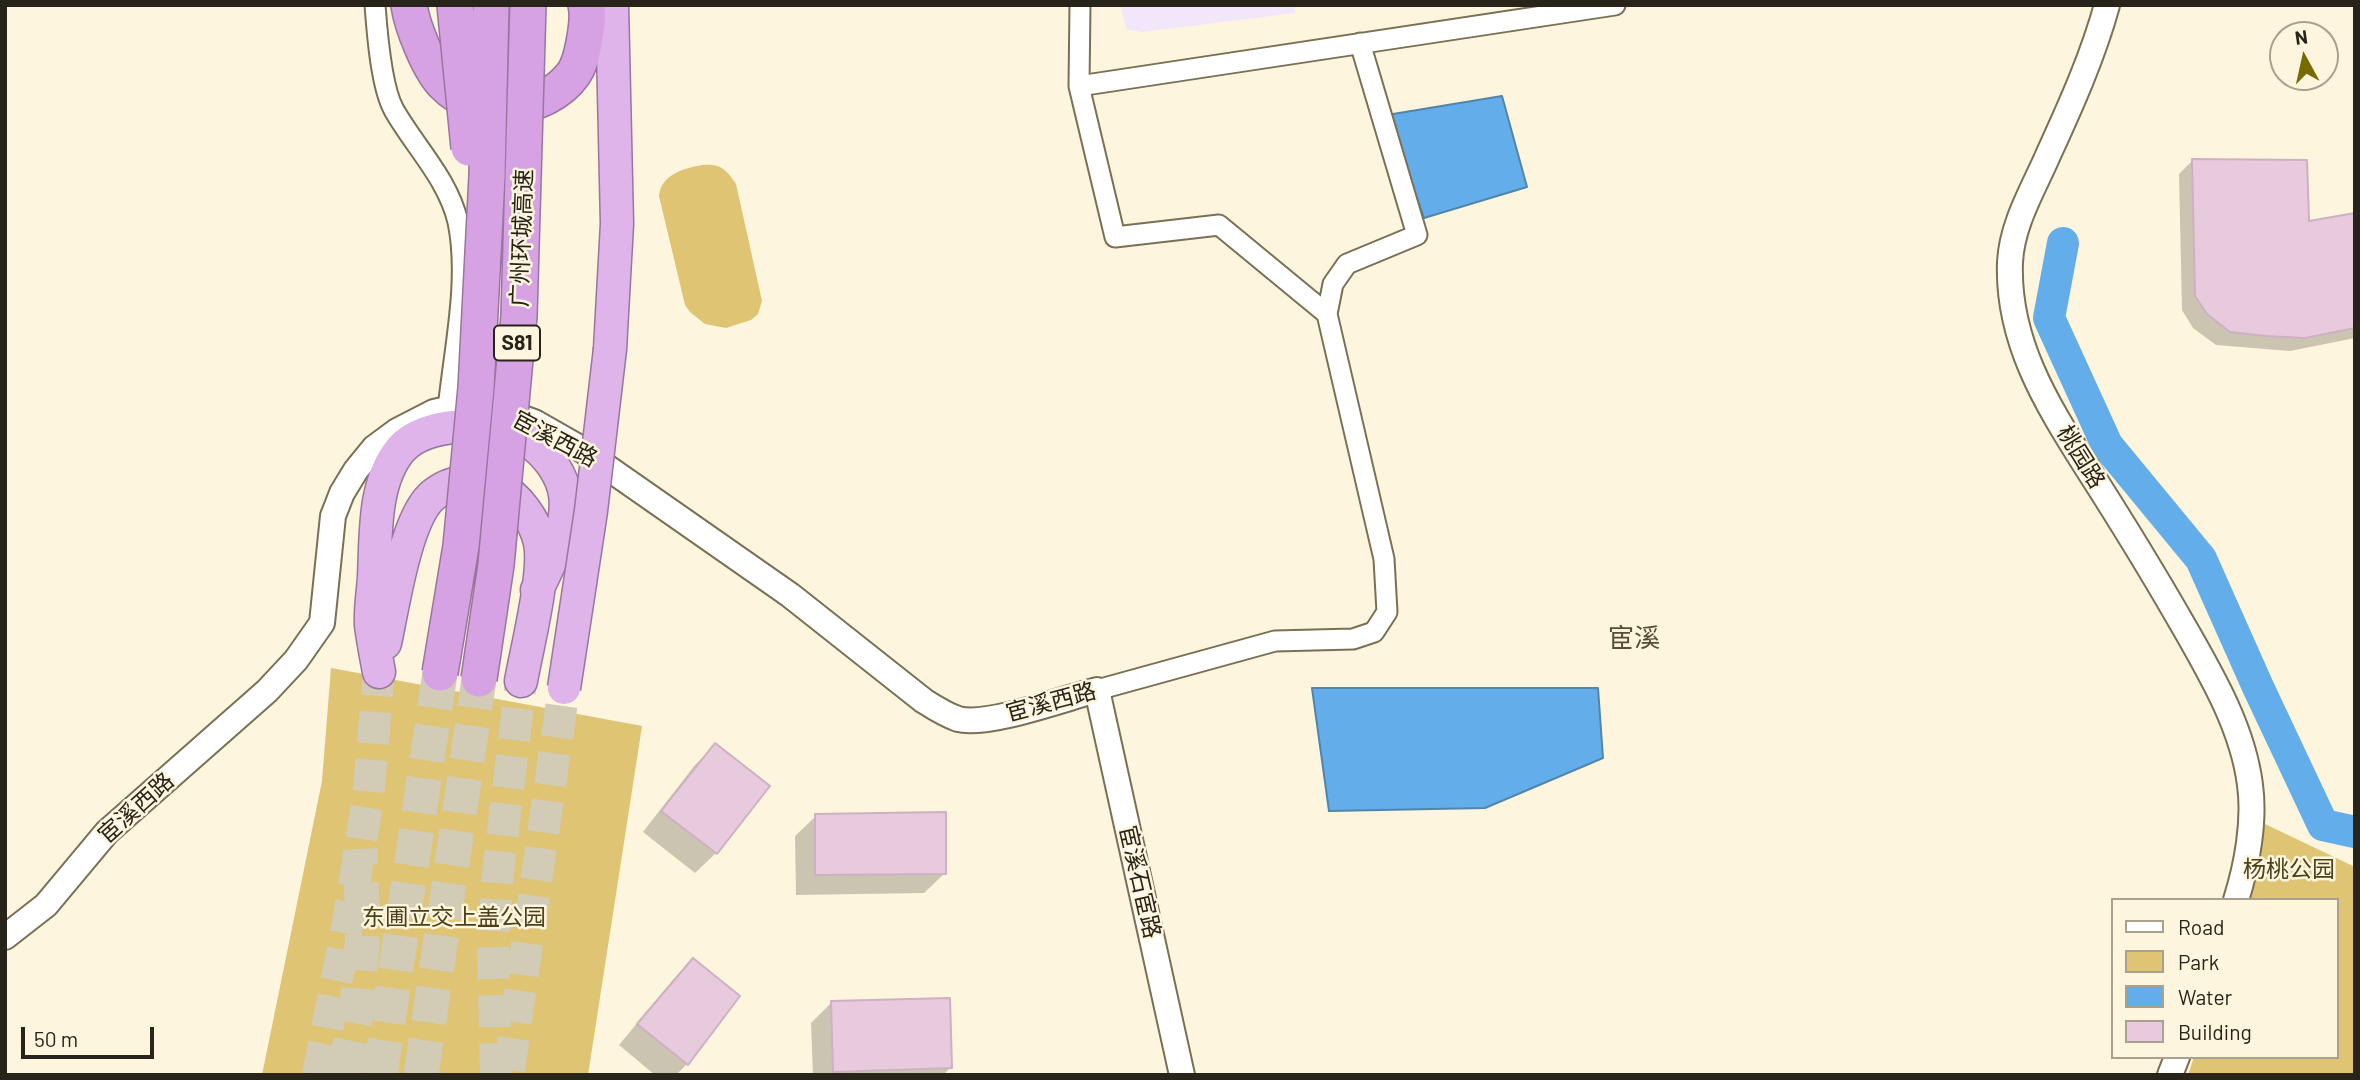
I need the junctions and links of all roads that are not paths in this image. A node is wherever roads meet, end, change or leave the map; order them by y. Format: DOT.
graph roads {
  1 [pos="375,5"];
  2 [pos="409,5"];
  3 [pos="454,5"];
  4 [pos="491,5"];
  5 [pos="528,5"];
  6 [pos="1080,5"];
  7 [pos="1615,5"];
  8 [pos="2107,5"];
  9 [pos="593,7"];
  10 [pos="1360,43"];
  11 [pos="1079,86"];
  12 [pos="483,286"];
  13 [pos="1327,314"];
  14 [pos="448,409"];
  15 [pos="537,590"];
  16 [pos="440,673"];
  17 [pos="479,679"];
  18 [pos="521,681"];
  19 [pos="564,688"];
  20 [pos="1097,690"];
  21 [pos="2236,898"];
  22 [pos="5,937"];
  23 [pos="2177,1059"];
  24 [pos="1182,1075"];
  25 [pos="2170,1075"];
  1 -- 14 [label="street"];
  2 -- 9 [label="highway"];
  3 -- 12 [label="highway, bridge"];
  4 -- 12 [label="highway, 广州环城高速 / S81, bridge"];
  5 -- 17 [label="highway, 广州环城高速 / S81, bridge"];
  6 -- 11 [label="street"];
  7 -- 10 [label="street"];
  8 -- 21 [label="street, 桃园路"];
  9 -- 19 [label="highway, bridge"];
  10 -- 11 [label="street"];
  10 -- 13 [label="street"];
  11 -- 13 [label="street"];
  12 -- 16 [label="highway, 广州环城高速 / S81, bridge"];
  13 -- 20 [label="street, 宦溪西路"];
  14 -- 20 [label="street, 宦溪西路"];
  14 -- 22 [label="street, 宦溪西路"];
  15 -- 15 [label="highway"];
  15 -- 18 [label="highway"];
  20 -- 24 [label="street, 宦溪石宦路"];
  23 -- 25 [label="street"];
}
